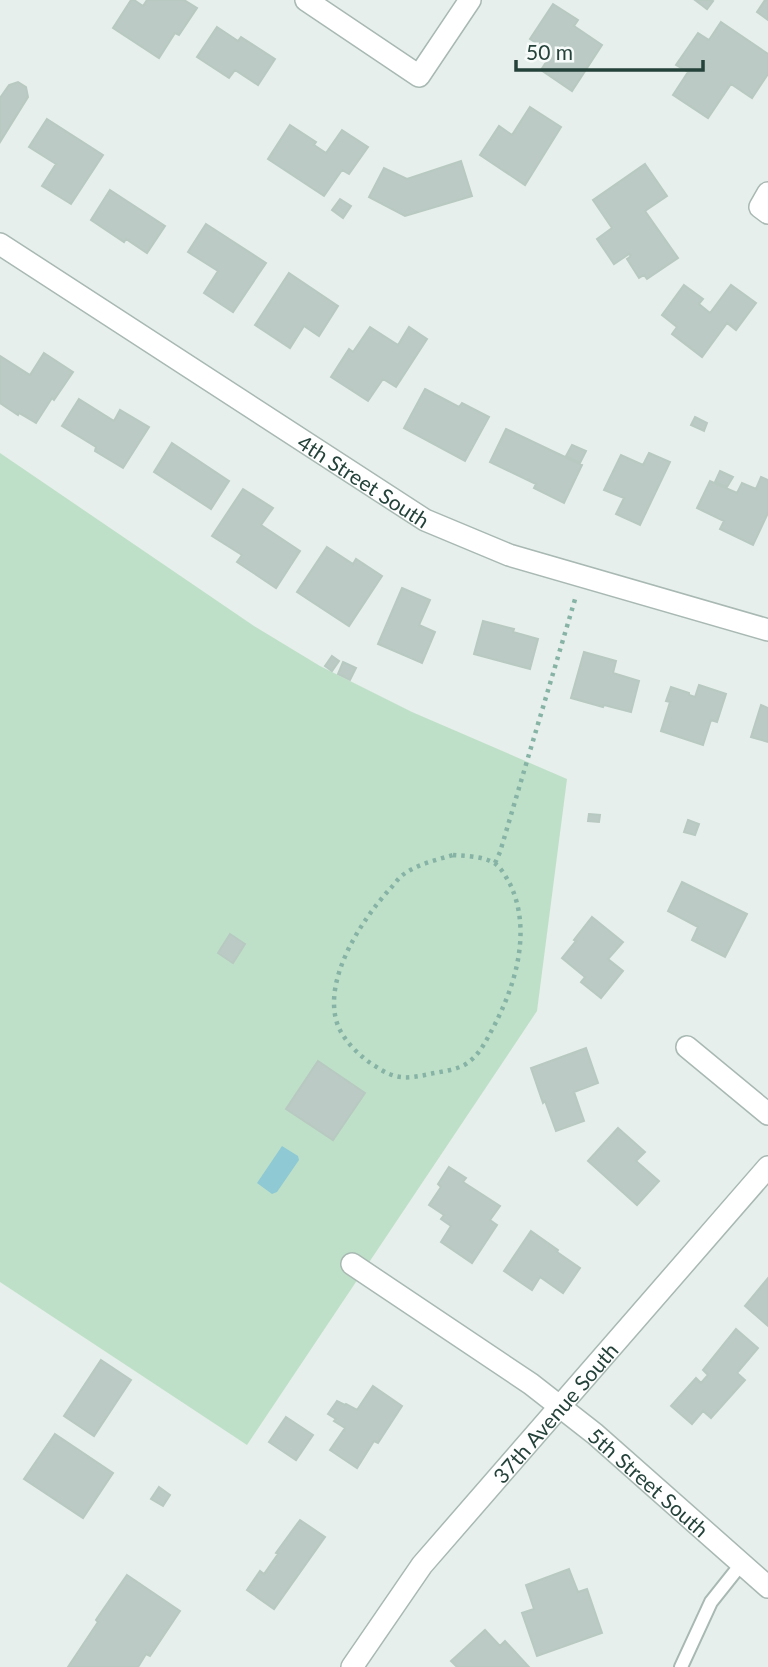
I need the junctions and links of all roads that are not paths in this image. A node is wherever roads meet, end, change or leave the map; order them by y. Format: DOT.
graph roads {
  1 [pos="306,0"];
  2 [pos="470,0"];
  3 [pos="768,193"];
  4 [pos="768,213"];
  5 [pos="0,244"];
  6 [pos="768,630"];
  7 [pos="687,1047"];
  8 [pos="768,1114"];
  9 [pos="768,1167"];
  10 [pos="352,1264"];
  11 [pos="559,1407"];
  12 [pos="742,1563"];
  13 [pos="768,1587"];
  14 [pos="352,1667"];
  15 [pos="681,1667"];
  1 -- 2 [label="street"];
  3 -- 4 [label="street"];
  5 -- 6 [label="street, 4th Street South"];
  7 -- 8 [label="street"];
  9 -- 11 [label="street, 37th Avenue South"];
  10 -- 11 [label="street, 5th Street South"];
  11 -- 12 [label="street, 5th Street South"];
  11 -- 14 [label="street, 37th Avenue South"];
  12 -- 13 [label="street, 5th Street South"];
  12 -- 15 [label="lane"];
}
